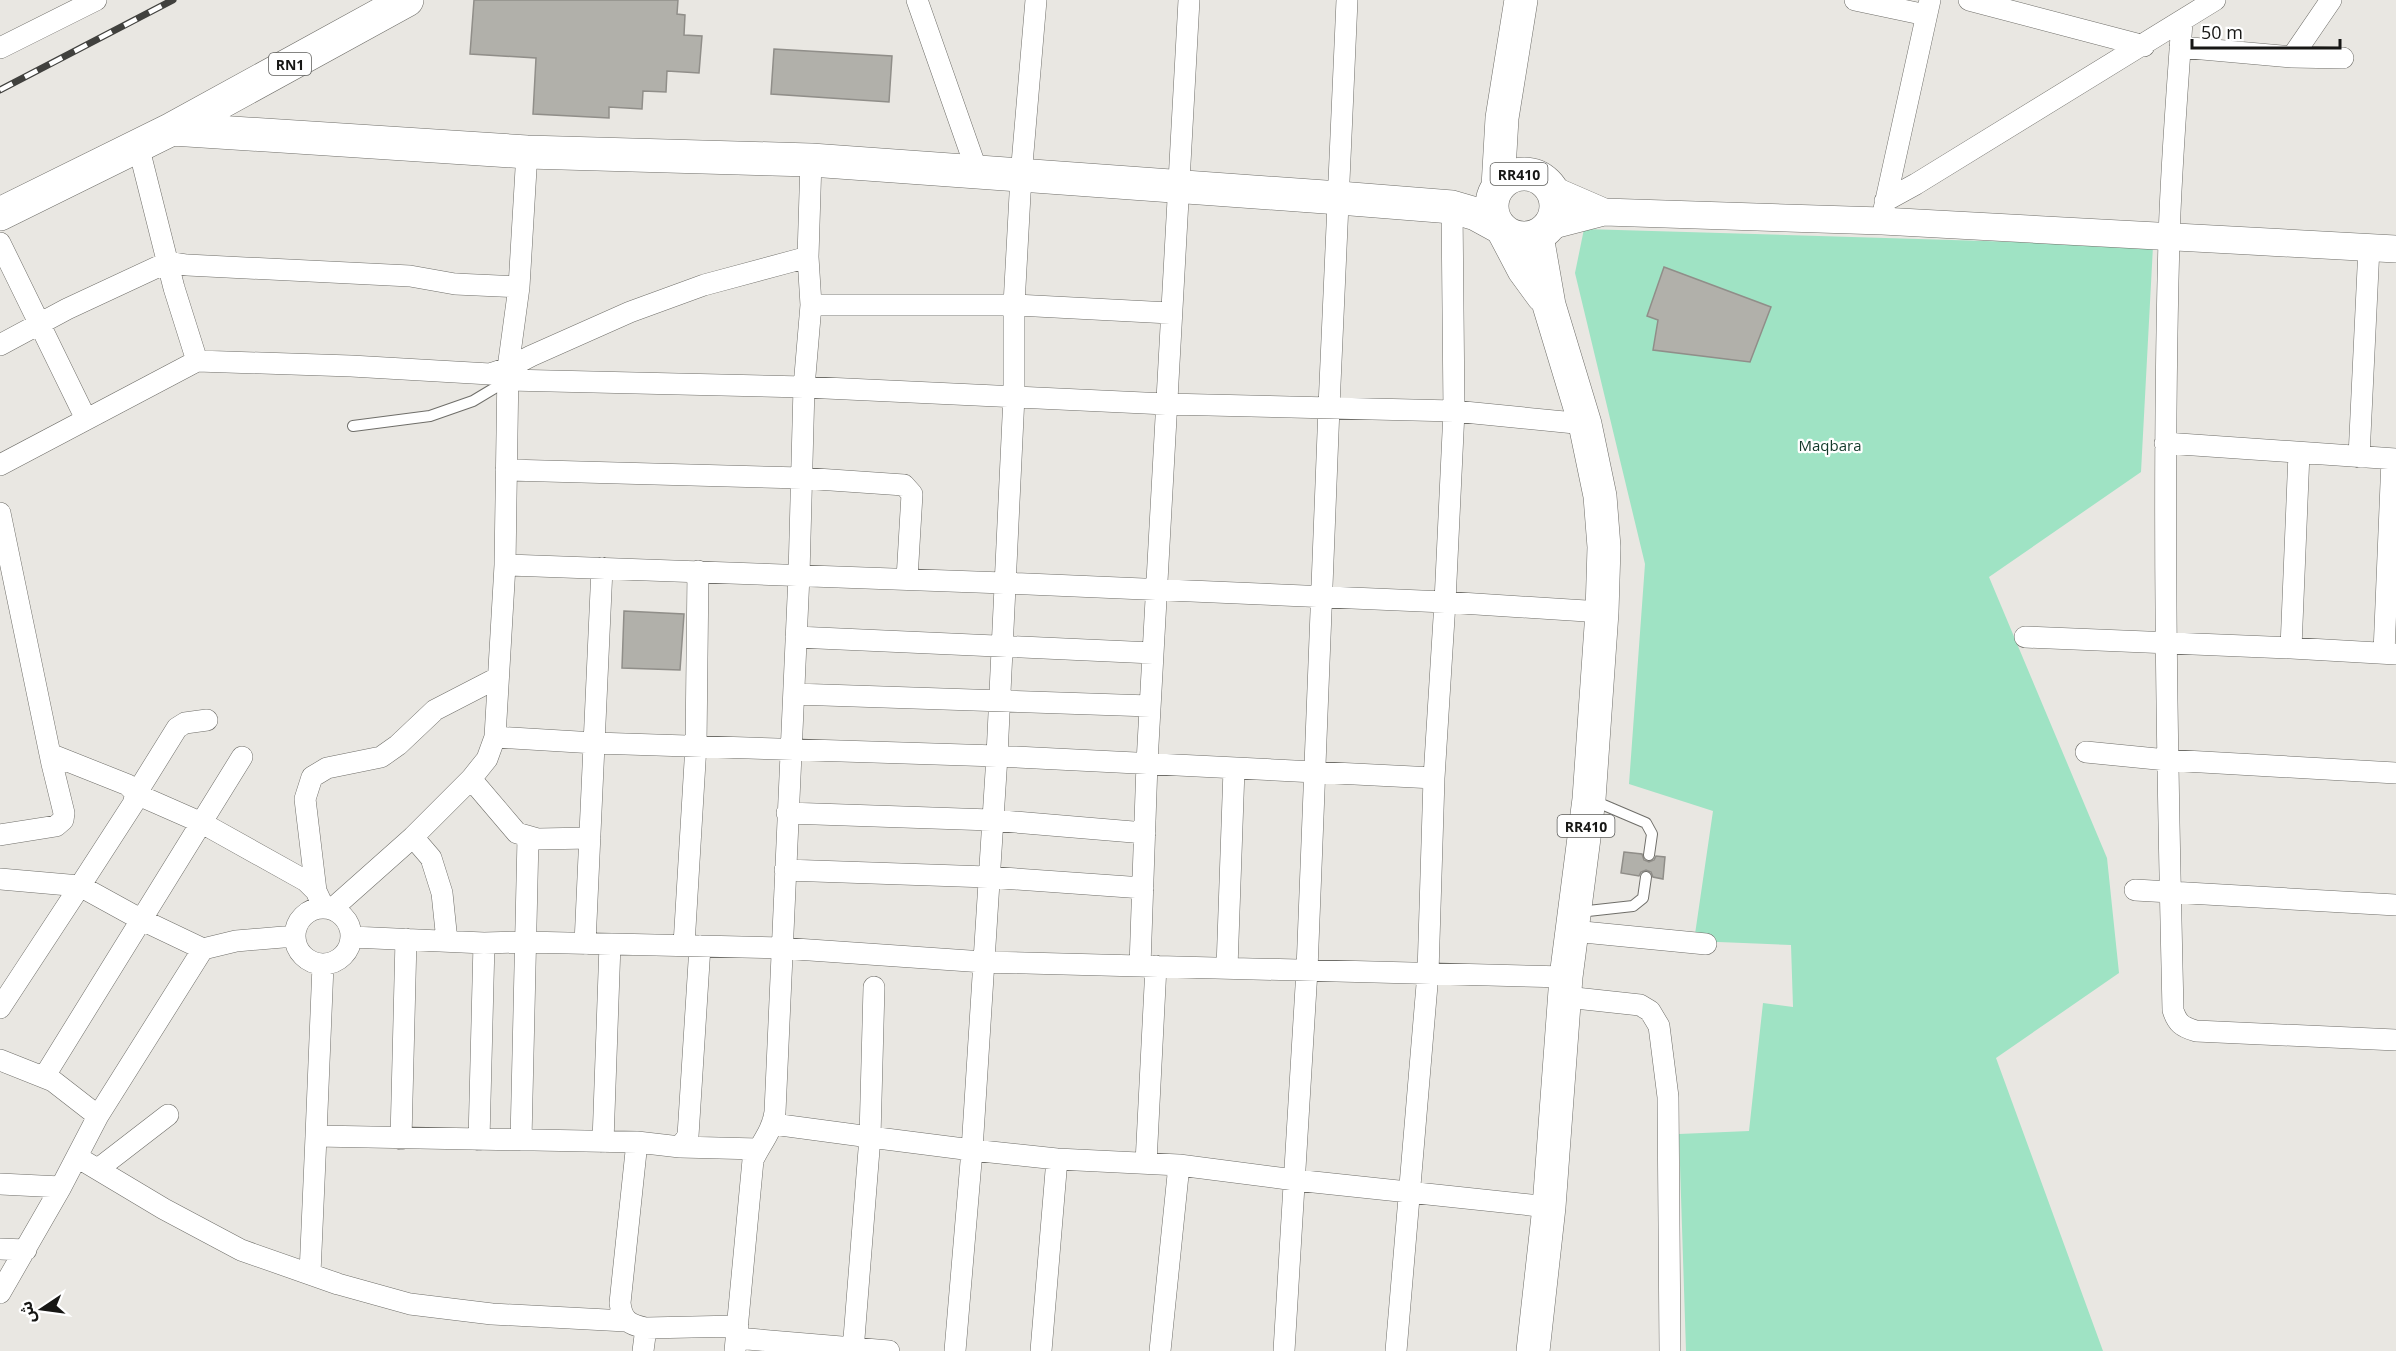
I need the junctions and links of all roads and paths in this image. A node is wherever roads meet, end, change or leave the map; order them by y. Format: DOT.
graph roads {
  1 [pos="96,0"];
  2 [pos="407,0"];
  3 [pos="917,0"];
  4 [pos="1036,0"];
  5 [pos="1189,0"];
  6 [pos="1347,0"];
  7 [pos="1521,0"];
  8 [pos="1855,0"];
  9 [pos="1969,0"];
  10 [pos="2216,0"];
  11 [pos="2331,0"];
  12 [pos="2028,7"];
  13 [pos="1928,8"];
  14 [pos="2182,22"];
  15 [pos="2144,46"];
  16 [pos="2180,47"];
  17 [pos="0,48"];
  18 [pos="2292,57"];
  19 [pos="2343,58"];
  20 [pos="172,129"];
  21 [pos="138,145"];
  22 [pos="527,152"];
  23 [pos="811,160"];
  24 [pos="978,174"];
  25 [pos="1021,176"];
  26 [pos="1180,187"];
  27 [pos="1339,198"];
  28 [pos="1512,200"];
  29 [pos="1452,207"];
  30 [pos="1884,211"];
  31 [pos="1604,212"];
  32 [pos="0,214"];
  33 [pos="1544,231"];
  34 [pos="2169,237"];
  35 [pos="0,243"];
  36 [pos="2369,248"];
  37 [pos="2396,249"];
  38 [pos="808,257"];
  39 [pos="168,262"];
  40 [pos="519,287"];
  41 [pos="812,305"];
  42 [pos="1014,305"];
  43 [pos="1549,305"];
  44 [pos="1170,313"];
  45 [pos="40,324"];
  46 [pos="0,345"];
  47 [pos="197,361"];
  48 [pos="508,374"];
  49 [pos="804,387"];
  50 [pos="1014,396"];
  51 [pos="1166,404"];
  52 [pos="1329,408"];
  53 [pos="1454,411"];
  54 [pos="86,419"];
  55 [pos="1585,424"];
  56 [pos="353,426"];
  57 [pos="2165,443"];
  58 [pos="2299,453"];
  59 [pos="2359,457"];
  60 [pos="2394,459"];
  61 [pos="0,465"];
  62 [pos="506,470"];
  63 [pos="802,478"];
  64 [pos="0,513"];
  65 [pos="505,565"];
  66 [pos="602,568"];
  67 [pos="698,571"];
  68 [pos="799,575"];
  69 [pos="907,579"];
  70 [pos="1004,583"];
  71 [pos="8,587"];
  72 [pos="1157,591"];
  73 [pos="1322,597"];
  74 [pos="1445,602"];
  75 [pos="1602,612"];
  76 [pos="796,637"];
  77 [pos="2025,637"];
  78 [pos="2168,643"];
  79 [pos="1001,646"];
  80 [pos="2291,648"];
  81 [pos="1154,653"];
  82 [pos="2390,653"];
  83 [pos="497,678"];
  84 [pos="794,694"];
  85 [pos="999,700"];
  86 [pos="1150,706"];
  87 [pos="207,720"];
  88 [pos="495,737"];
  89 [pos="595,743"];
  90 [pos="696,745"];
  91 [pos="792,749"];
  92 [pos="2086,752"];
  93 [pos="50,754"];
  94 [pos="997,756"];
  95 [pos="242,757"];
  96 [pos="2167,760"];
  97 [pos="1147,763"];
  98 [pos="1234,769"];
  99 [pos="1314,772"];
  100 [pos="2396,773"];
  101 [pos="1434,778"];
  102 [pos="471,779"];
  103 [pos="136,794"];
  104 [pos="1589,799"];
  105 [pos="788,813"];
  106 [pos="991,820"];
  107 [pos="202,823"];
  108 [pos="1144,833"];
  109 [pos="0,835"];
  110 [pos="413,837"];
  111 [pos="528,837"];
  112 [pos="590,838"];
  113 [pos="1649,855"];
  114 [pos="785,870"];
  115 [pos="988,877"];
  116 [pos="1646,877"];
  117 [pos="0,879"];
  118 [pos="80,886"];
  119 [pos="1143,888"];
  120 [pos="2135,890"];
  121 [pos="2170,892"];
  122 [pos="324,903"];
  123 [pos="2396,905"];
  124 [pos="140,919"];
  125 [pos="1575,921"];
  126 [pos="295,936"];
  127 [pos="352,937"];
  128 [pos="406,939"];
  129 [pos="447,941"];
  130 [pos="525,942"];
  131 [pos="484,943"];
  132 [pos="585,944"];
  133 [pos="610,944"];
  134 [pos="1706,944"];
  135 [pos="692,946"];
  136 [pos="781,948"];
  137 [pos="203,949"];
  138 [pos="984,962"];
  139 [pos="323,965"];
  140 [pos="1148,966"];
  141 [pos="1227,968"];
  142 [pos="1307,970"];
  143 [pos="1428,973"];
  144 [pos="874,987"];
  145 [pos="1566,987"];
  146 [pos="0,1008"];
  147 [pos="2396,1040"];
  148 [pos="0,1060"];
  149 [pos="44,1077"];
  150 [pos="168,1115"];
  151 [pos="98,1116"];
  152 [pos="773,1124"];
  153 [pos="316,1136"];
  154 [pos="870,1137"];
  155 [pos="401,1139"];
  156 [pos="479,1140"];
  157 [pos="521,1140"];
  158 [pos="603,1142"];
  159 [pos="637,1142"];
  160 [pos="680,1147"];
  161 [pos="758,1149"];
  162 [pos="972,1150"];
  163 [pos="77,1157"];
  164 [pos="1057,1159"];
  165 [pos="1146,1163"];
  166 [pos="1179,1165"];
  167 [pos="98,1169"];
  168 [pos="1295,1180"];
  169 [pos="0,1184"];
  170 [pos="61,1187"];
  171 [pos="1409,1191"];
  172 [pos="1550,1207"];
  173 [pos="0,1249"];
  174 [pos="26,1250"];
  175 [pos="310,1274"];
  176 [pos="0,1293"];
  177 [pos="626,1321"];
  178 [pos="646,1328"];
  179 [pos="736,1338"];
  180 [pos="853,1349"];
  181 [pos="643,1351"];
  182 [pos="889,1351"];
  183 [pos="955,1351"];
  184 [pos="1041,1351"];
  185 [pos="1160,1351"];
  186 [pos="1284,1351"];
  187 [pos="1396,1351"];
  188 [pos="1533,1351"];
  189 [pos="1670,1351"];
  1 -- 17 [label="street"];
  2 -- 20 [label="main road, RN1"];
  3 -- 24 [label="street"];
  4 -- 25 [label="street"];
  5 -- 26 [label="street"];
  6 -- 27 [label="street"];
  7 -- 28 [label="main road, RR410"];
  8 -- 13 [label="street"];
  9 -- 12 [label="street"];
  10 -- 14 [label="street"];
  11 -- 18 [label="street"];
  12 -- 15 [label="street"];
  13 -- 30 [label="street"];
  14 -- 15 [label="street"];
  14 -- 16 [label="street"];
  15 -- 30 [label="street"];
  16 -- 18 [label="street"];
  16 -- 34 [label="street"];
  18 -- 19 [label="street"];
  20 -- 21 [label="main road, RN1"];
  20 -- 22 [label="main road"];
  21 -- 32 [label="main road, RN1"];
  21 -- 39 [label="street"];
  22 -- 23 [label="main road"];
  22 -- 40 [label="street"];
  23 -- 24 [label="main road"];
  23 -- 38 [label="street"];
  24 -- 25 [label="main road"];
  25 -- 26 [label="main road"];
  25 -- 42 [label="street"];
  26 -- 27 [label="main road"];
  26 -- 44 [label="street"];
  27 -- 29 [label="main road"];
  27 -- 52 [label="street"];
  28 -- 29 [label="main road"];
  28 -- 31 [label="street"];
  28 -- 33 [label="main road"];
  28 -- 33 [label="main road, RR410"];
  28 -- 43 [label="main road, RR410"];
  29 -- 53 [label="street"];
  30 -- 31 [label="street"];
  30 -- 34 [label="street"];
  31 -- 33 [label="street"];
  33 -- 43 [label="main road, RR410"];
  34 -- 36 [label="street"];
  34 -- 57 [label="street"];
  35 -- 45 [label="street"];
  36 -- 37 [label="street"];
  36 -- 59 [label="street"];
  38 -- 41 [label="street"];
  38 -- 48 [label="street"];
  39 -- 40 [label="street"];
  39 -- 45 [label="street"];
  39 -- 47 [label="street"];
  40 -- 48 [label="street"];
  41 -- 42 [label="street"];
  41 -- 49 [label="street"];
  42 -- 44 [label="street"];
  42 -- 50 [label="street"];
  43 -- 55 [label="main road, RR410"];
  44 -- 51 [label="street"];
  45 -- 46 [label="street"];
  45 -- 54 [label="street"];
  47 -- 48 [label="street"];
  47 -- 54 [label="street"];
  48 -- 49 [label="street"];
  48 -- 56 [label="lane"];
  48 -- 62 [label="street"];
  49 -- 50 [label="street"];
  49 -- 63 [label="street"];
  50 -- 51 [label="street"];
  50 -- 70 [label="street"];
  51 -- 52 [label="street"];
  51 -- 72 [label="street"];
  52 -- 53 [label="street"];
  52 -- 73 [label="street"];
  53 -- 55 [label="street"];
  53 -- 74 [label="street"];
  54 -- 61 [label="street"];
  55 -- 75 [label="main road, RR410"];
  57 -- 58 [label="street"];
  57 -- 78 [label="street"];
  58 -- 59 [label="street"];
  58 -- 80 [label="street"];
  59 -- 60 [label="street"];
  60 -- 82 [label="street"];
  62 -- 63 [label="street"];
  62 -- 65 [label="street"];
  63 -- 68 [label="street"];
  63 -- 69 [label="street"];
  64 -- 71 [label="street"];
  65 -- 66 [label="street"];
  65 -- 83 [label="street"];
  66 -- 67 [label="street"];
  66 -- 89 [label="street"];
  67 -- 68 [label="street"];
  67 -- 90 [label="street"];
  68 -- 69 [label="street"];
  68 -- 76 [label="street"];
  69 -- 70 [label="street"];
  70 -- 72 [label="street"];
  70 -- 79 [label="street"];
  71 -- 93 [label="street"];
  72 -- 73 [label="street"];
  72 -- 81 [label="street"];
  73 -- 74 [label="street"];
  73 -- 99 [label="street"];
  74 -- 75 [label="street"];
  74 -- 101 [label="street"];
  75 -- 104 [label="main road, RR410"];
  76 -- 79 [label="street"];
  76 -- 84 [label="street"];
  77 -- 78 [label="street"];
  78 -- 80 [label="street"];
  78 -- 96 [label="street"];
  79 -- 81 [label="street"];
  79 -- 85 [label="street"];
  80 -- 82 [label="street"];
  81 -- 86 [label="street"];
  83 -- 88 [label="street"];
  83 -- 122 [label="street"];
  84 -- 85 [label="street"];
  84 -- 91 [label="street"];
  85 -- 86 [label="street"];
  85 -- 94 [label="street"];
  86 -- 97 [label="street"];
  87 -- 103 [label="street"];
  88 -- 89 [label="street"];
  88 -- 102 [label="street"];
  89 -- 90 [label="street"];
  89 -- 112 [label="street"];
  90 -- 91 [label="street"];
  90 -- 135 [label="street"];
  91 -- 94 [label="street"];
  91 -- 105 [label="street"];
  92 -- 96 [label="street"];
  93 -- 103 [label="street"];
  93 -- 109 [label="street"];
  94 -- 97 [label="street"];
  94 -- 106 [label="street"];
  95 -- 107 [label="street"];
  96 -- 100 [label="street"];
  96 -- 121 [label="street"];
  97 -- 98 [label="street"];
  97 -- 108 [label="street"];
  98 -- 99 [label="street"];
  98 -- 141 [label="street"];
  99 -- 101 [label="street"];
  99 -- 142 [label="street"];
  101 -- 143 [label="street"];
  102 -- 110 [label="street"];
  102 -- 111 [label="street"];
  103 -- 107 [label="street"];
  103 -- 118 [label="street"];
  104 -- 113 [label="lane"];
  104 -- 125 [label="main road, RR410"];
  105 -- 106 [label="street"];
  105 -- 114 [label="street"];
  106 -- 108 [label="street"];
  106 -- 115 [label="street"];
  107 -- 122 [label="street"];
  107 -- 124 [label="street"];
  108 -- 119 [label="street"];
  110 -- 122 [label="street"];
  110 -- 129 [label="street"];
  111 -- 112 [label="street"];
  111 -- 130 [label="street"];
  112 -- 132 [label="street"];
  114 -- 115 [label="street"];
  114 -- 136 [label="street"];
  115 -- 119 [label="street"];
  115 -- 138 [label="street"];
  116 -- 125 [label="lane"];
  117 -- 118 [label="street"];
  118 -- 124 [label="street"];
  118 -- 146 [label="street"];
  119 -- 140 [label="street"];
  120 -- 121 [label="street"];
  121 -- 123 [label="street"];
  121 -- 147 [label="street"];
  122 -- 126 [label="street"];
  122 -- 127 [label="street"];
  124 -- 137 [label="street"];
  124 -- 149 [label="street"];
  125 -- 134 [label="street"];
  125 -- 145 [label="main road, RR410"];
  126 -- 137 [label="street"];
  126 -- 139 [label="street"];
  127 -- 128 [label="street"];
  127 -- 139 [label="street"];
  128 -- 129 [label="street"];
  128 -- 155 [label="street"];
  129 -- 131 [label="street"];
  130 -- 131 [label="street"];
  130 -- 132 [label="street"];
  130 -- 157 [label="street"];
  131 -- 156 [label="street"];
  132 -- 133 [label="street"];
  133 -- 135 [label="street"];
  133 -- 158 [label="street"];
  135 -- 136 [label="street"];
  135 -- 160 [label="street"];
  136 -- 138 [label="street"];
  136 -- 152 [label="street"];
  137 -- 151 [label="street"];
  138 -- 140 [label="street"];
  138 -- 162 [label="street"];
  139 -- 153 [label="street"];
  140 -- 141 [label="street"];
  140 -- 165 [label="street"];
  141 -- 142 [label="street"];
  142 -- 143 [label="street"];
  142 -- 168 [label="street"];
  143 -- 145 [label="street"];
  143 -- 171 [label="street"];
  144 -- 154 [label="street"];
  145 -- 172 [label="main road, RR410"];
  145 -- 189 [label="street"];
  148 -- 149 [label="street"];
  149 -- 151 [label="street"];
  150 -- 167 [label="street"];
  151 -- 163 [label="street"];
  152 -- 154 [label="street"];
  152 -- 161 [label="street"];
  153 -- 155 [label="street"];
  153 -- 175 [label="street"];
  154 -- 162 [label="street"];
  154 -- 180 [label="street"];
  155 -- 156 [label="street"];
  156 -- 157 [label="street"];
  157 -- 158 [label="street"];
  158 -- 159 [label="street"];
  159 -- 160 [label="street"];
  159 -- 177 [label="street"];
  160 -- 161 [label="street"];
  161 -- 179 [label="street"];
  162 -- 164 [label="street"];
  162 -- 183 [label="street"];
  163 -- 167 [label="street"];
  163 -- 170 [label="street"];
  164 -- 165 [label="street"];
  164 -- 184 [label="street"];
  165 -- 166 [label="street"];
  166 -- 168 [label="street"];
  166 -- 185 [label="street"];
  167 -- 175 [label="street"];
  168 -- 171 [label="street"];
  168 -- 186 [label="street"];
  169 -- 170 [label="street"];
  170 -- 174 [label="street"];
  171 -- 172 [label="street"];
  171 -- 187 [label="street"];
  172 -- 188 [label="main road, RR410"];
  173 -- 174 [label="street"];
  174 -- 176 [label="street"];
  175 -- 177 [label="street"];
  177 -- 178 [label="street"];
  178 -- 179 [label="street"];
  178 -- 181 [label="street"];
  179 -- 180 [label="street"];
  180 -- 182 [label="street"];
}
